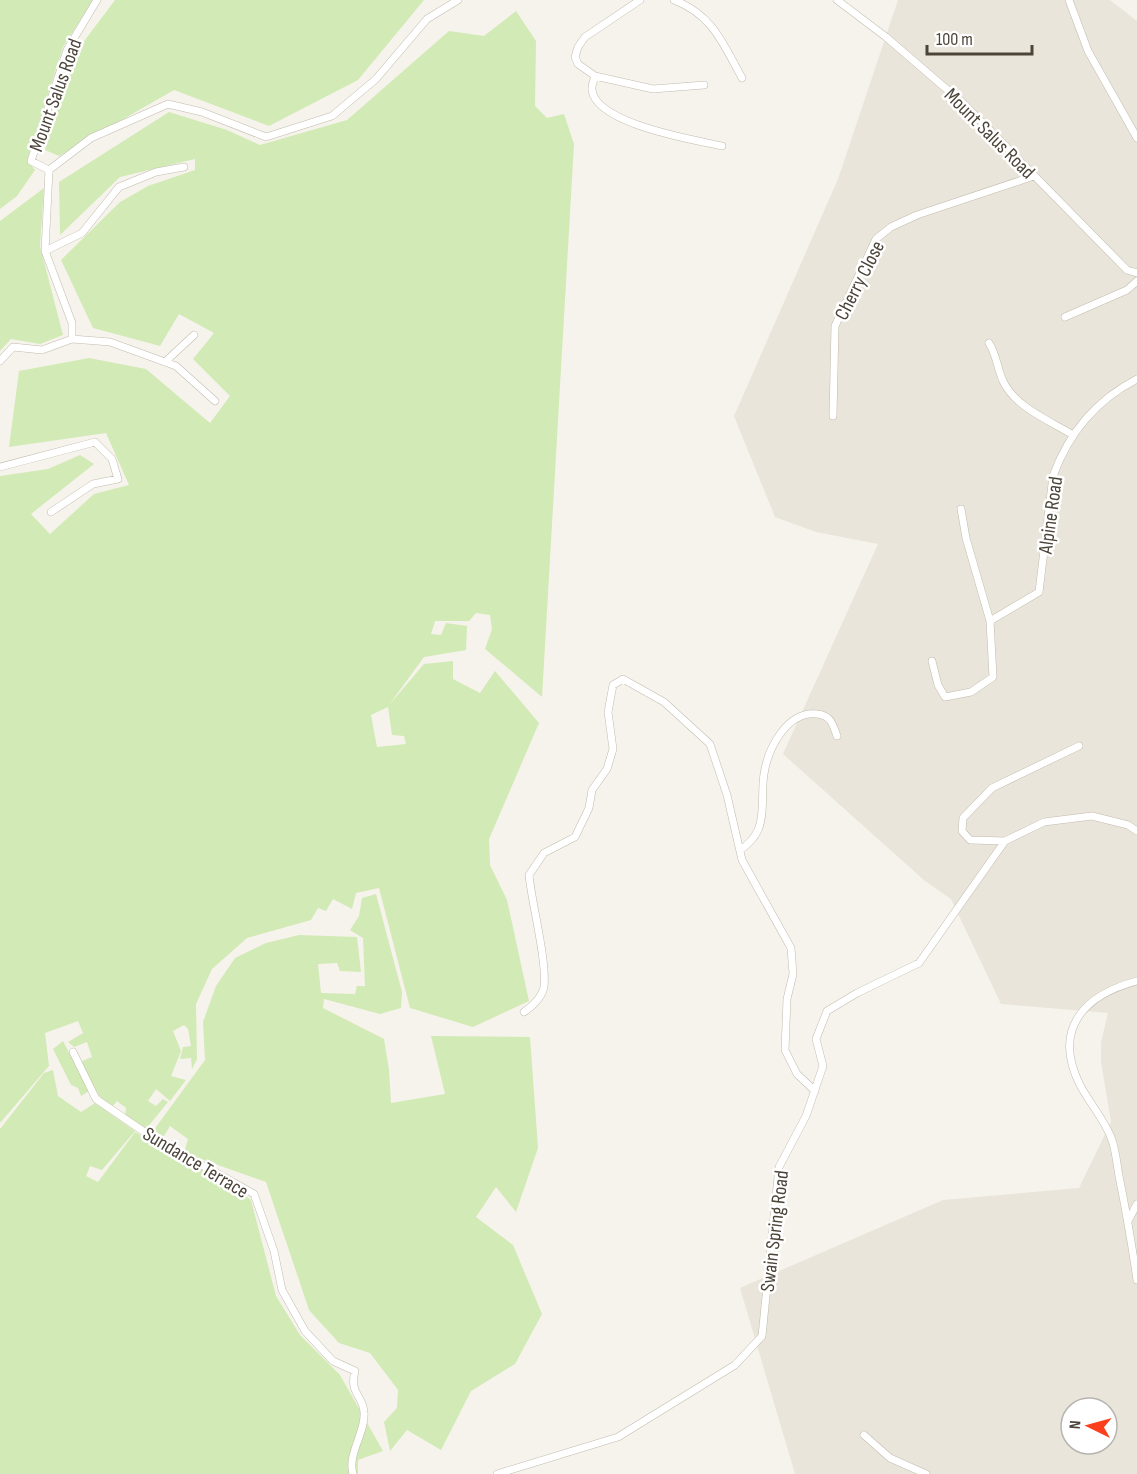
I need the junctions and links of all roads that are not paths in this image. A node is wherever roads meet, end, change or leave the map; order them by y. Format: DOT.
graph roads {
  1 [pos="97,0"];
  2 [pos="458,0"];
  3 [pos="640,0"];
  4 [pos="674,0"];
  5 [pos="837,0"];
  6 [pos="1069,0"];
  7 [pos="594,76"];
  8 [pos="742,78"];
  9 [pos="704,86"];
  10 [pos="1137,138"];
  11 [pos="722,146"];
  12 [pos="184,167"];
  13 [pos="48,170"];
  14 [pos="1034,176"];
  15 [pos="45,251"];
  16 [pos="1137,273"];
  17 [pos="1137,281"];
  18 [pos="1065,317"];
  19 [pos="194,335"];
  20 [pos="72,339"];
  21 [pos="989,343"];
  22 [pos="0,361"];
  23 [pos="165,362"];
  24 [pos="1137,379"];
  25 [pos="215,401"];
  26 [pos="833,416"];
  27 [pos="1073,435"];
  28 [pos="0,467"];
  29 [pos="961,509"];
  30 [pos="51,512"];
  31 [pos="990,621"];
  32 [pos="932,661"];
  33 [pos="837,736"];
  34 [pos="1079,746"];
  35 [pos="1137,831"];
  36 [pos="1005,841"];
  37 [pos="740,850"];
  38 [pos="1137,981"];
  39 [pos="524,1012"];
  40 [pos="73,1052"];
  41 [pos="815,1091"];
  42 [pos="1137,1204"];
  43 [pos="1128,1221"];
  44 [pos="1137,1280"];
  45 [pos="864,1435"];
  46 [pos="353,1474"];
  47 [pos="497,1474"];
  48 [pos="926,1474"];
  1 -- 13 [label="street, Mount Salus Road"];
  2 -- 13 [label="street, Mount Salus Road"];
  3 -- 7 [label="street"];
  4 -- 8 [label="street"];
  5 -- 14 [label="street, Mount Salus Road"];
  6 -- 10 [label="street"];
  7 -- 9 [label="street"];
  7 -- 11 [label="street"];
  12 -- 15 [label="street"];
  13 -- 15 [label="street"];
  14 -- 16 [label="street, Mount Salus Road"];
  14 -- 26 [label="street, Cherry Close"];
  15 -- 20 [label="street"];
  17 -- 18 [label="street"];
  19 -- 23 [label="street"];
  20 -- 22 [label="street"];
  20 -- 23 [label="street"];
  21 -- 27 [label="street"];
  23 -- 25 [label="street"];
  24 -- 27 [label="street, Alpine Road"];
  27 -- 31 [label="street, Alpine Road"];
  28 -- 30 [label="street"];
  29 -- 31 [label="street"];
  31 -- 32 [label="street"];
  33 -- 37 [label="street"];
  34 -- 36 [label="street"];
  35 -- 36 [label="street, Swain Spring Road"];
  36 -- 41 [label="street, Swain Spring Road"];
  37 -- 39 [label="street"];
  37 -- 41 [label="street"];
  38 -- 43 [label="street"];
  40 -- 46 [label="street, Sundance Terrace"];
  41 -- 47 [label="street, Swain Spring Road"];
  42 -- 43 [label="street"];
  43 -- 44 [label="street"];
  45 -- 48 [label="street"];
}
